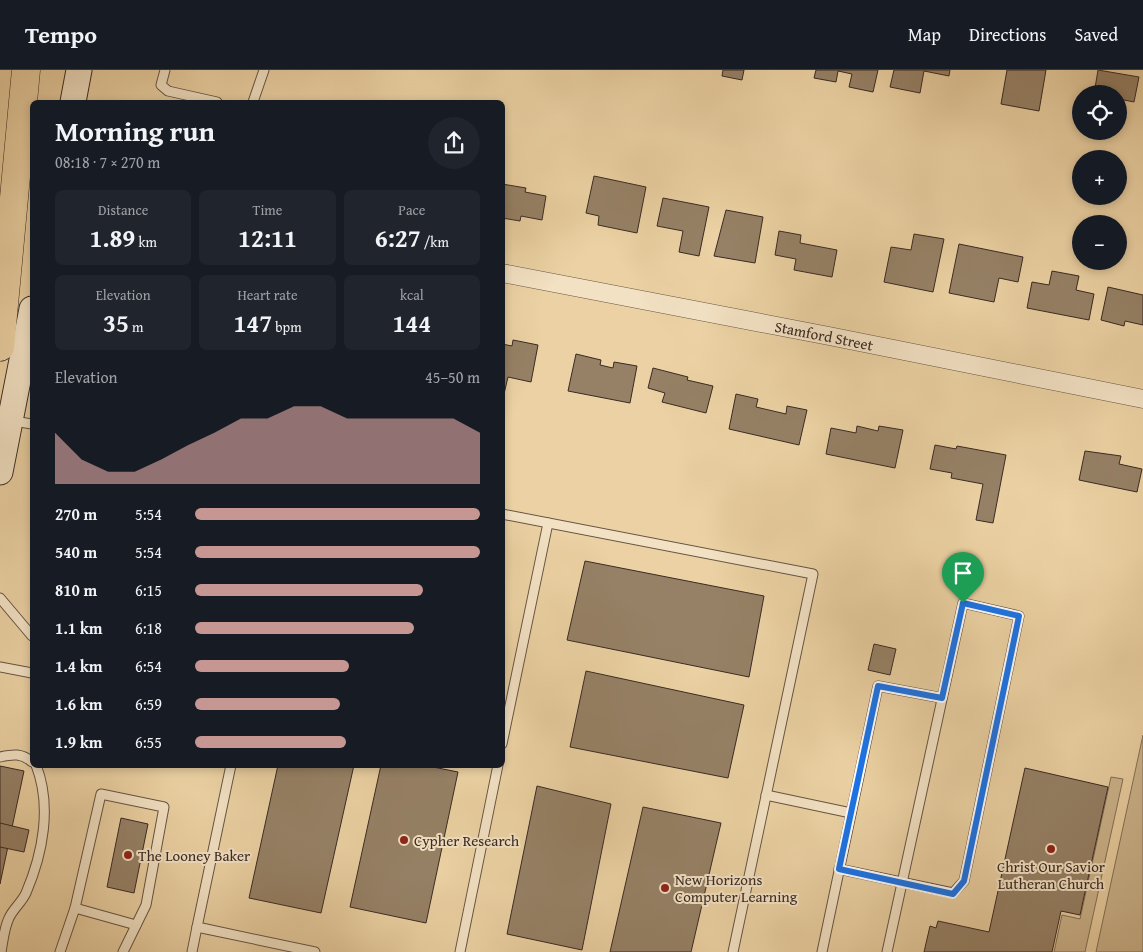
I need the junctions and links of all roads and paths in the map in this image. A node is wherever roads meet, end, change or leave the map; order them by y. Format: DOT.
graph roads {
  1 [pos="26,70"];
  2 [pos="79,70"];
  3 [pos="165,70"];
  4 [pos="264,70"];
  5 [pos="73,100"];
  6 [pos="208,100"];
  7 [pos="255,100"];
  8 [pos="505,274"];
  9 [pos="30,330"];
  10 [pos="0,347"];
  11 [pos="1143,399"];
  12 [pos="21,422"];
  13 [pos="0,472"];
  14 [pos="505,515"];
  15 [pos="548,523"];
  16 [pos="0,598"];
  17 [pos="30,634"];
  18 [pos="0,667"];
  19 [pos="30,673"];
  20 [pos="942,698"];
  21 [pos="505,720"];
  22 [pos="0,757"];
  23 [pos="30,760"];
  24 [pos="37,768"];
  25 [pos="230,768"];
  26 [pos="497,768"];
  27 [pos="766,795"];
  28 [pos="851,813"];
  29 [pos="839,869"];
  30 [pos="902,884"];
  31 [pos="74,908"];
  32 [pos="4,918"];
  33 [pos="136,925"];
  34 [pos="197,927"];
  35 [pos="1,952"];
  36 [pos="60,952"];
  37 [pos="123,952"];
  38 [pos="192,952"];
  39 [pos="315,952"];
  40 [pos="460,952"];
  41 [pos="733,952"];
  42 [pos="822,952"];
  43 [pos="887,952"];
  1 -- 10 [label="highway"];
  2 -- 5 [label="main road"];
  3 -- 6 [label="lane"];
  4 -- 7 [label="lane"];
  8 -- 11 [label="street, Stamford Street"];
  9 -- 12 [label="main road"];
  12 -- 13 [label="main road"];
  14 -- 15 [label="lane"];
  15 -- 21 [label="lane"];
  15 -- 27 [label="lane"];
  16 -- 17 [label="lane"];
  18 -- 19 [label="lane"];
  20 -- 28 [label="lane"];
  20 -- 30 [label="lane"];
  20 -- 30 [label="lane"];
  22 -- 23 [label="lane"];
  24 -- 32 [label="lane"];
  25 -- 34 [label="lane"];
  26 -- 40 [label="lane"];
  27 -- 28 [label="lane"];
  27 -- 41 [label="lane"];
  28 -- 29 [label="lane"];
  29 -- 30 [label="lane"];
  29 -- 42 [label="lane"];
  30 -- 43 [label="lane"];
  31 -- 33 [label="lane"];
  31 -- 33 [label="lane"];
  31 -- 36 [label="lane"];
  32 -- 35 [label="lane"];
  33 -- 37 [label="lane"];
  34 -- 38 [label="lane"];
  34 -- 39 [label="lane"];
}
